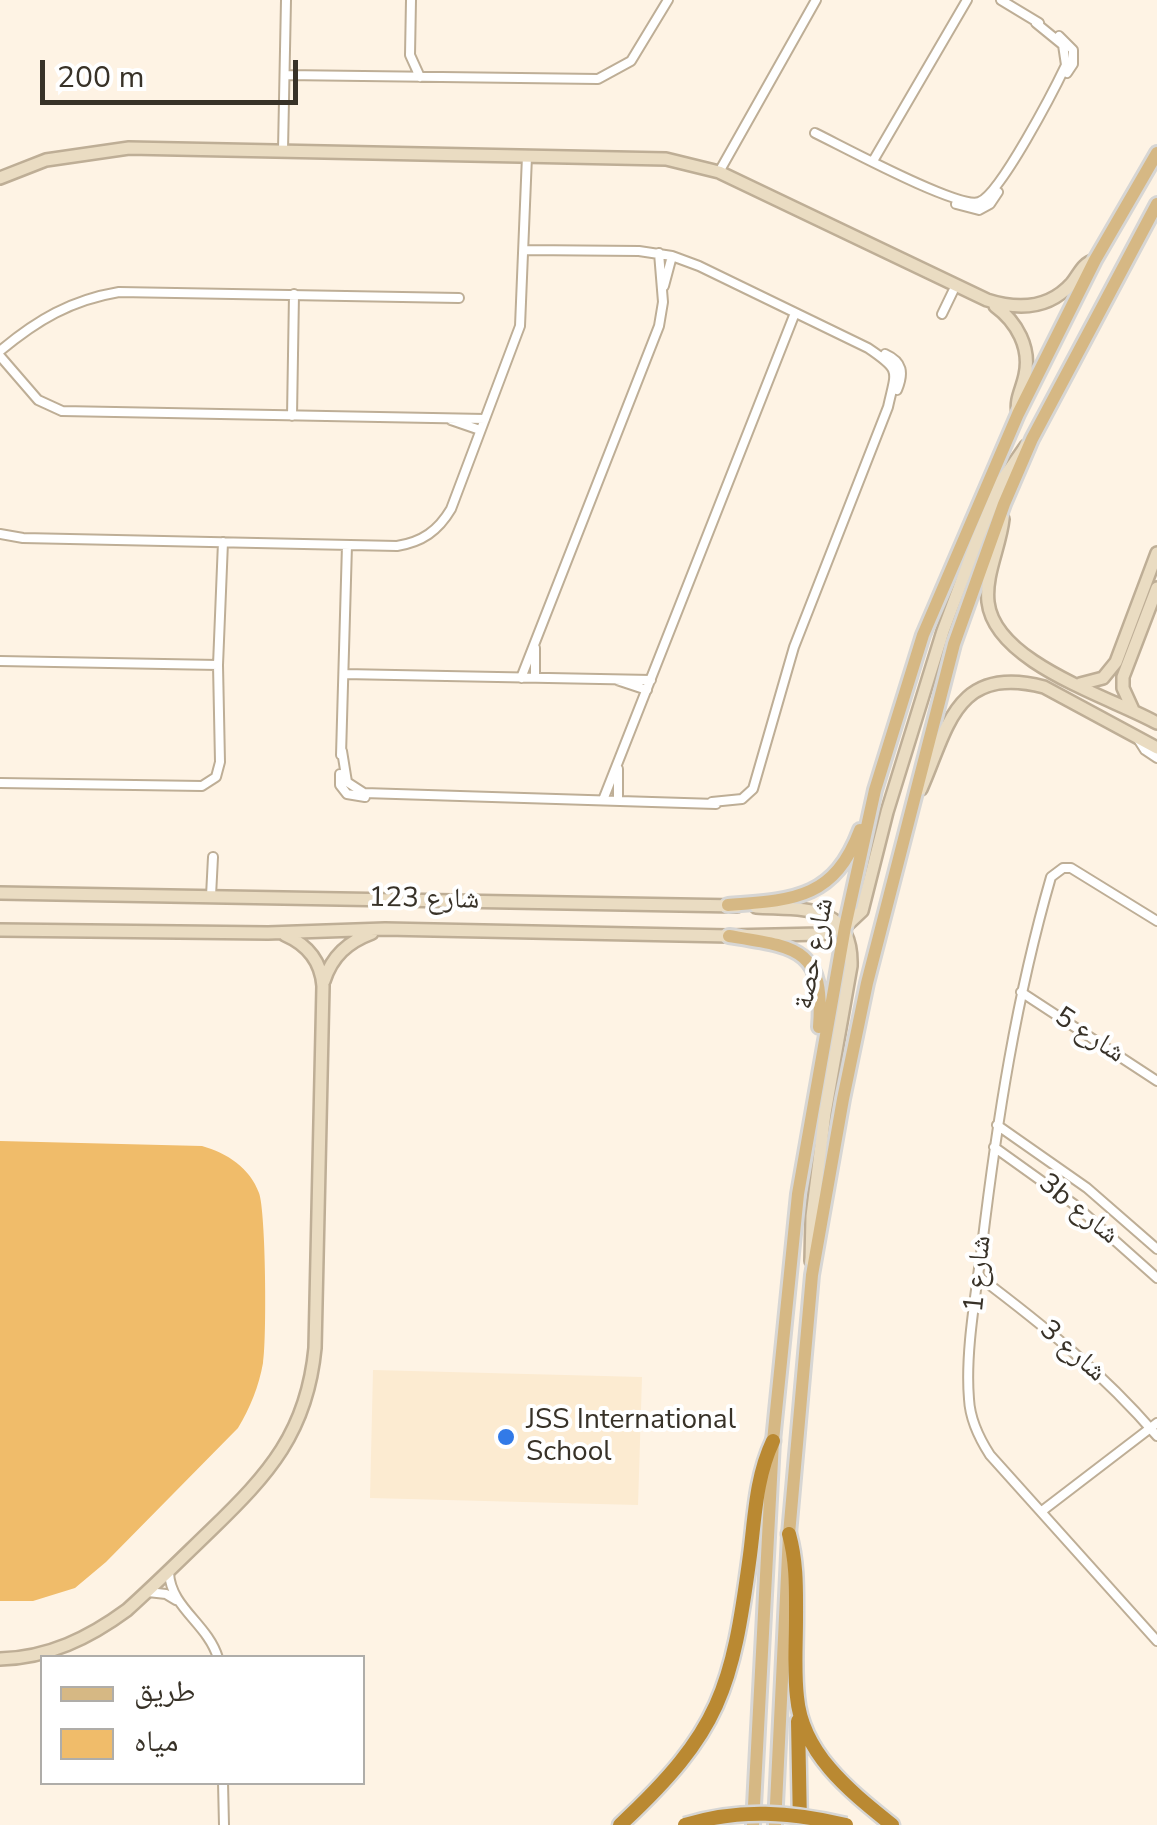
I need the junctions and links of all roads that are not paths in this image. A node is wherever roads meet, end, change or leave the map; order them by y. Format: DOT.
graph roads {
  1 [pos="286,0"];
  2 [pos="411,0"];
  3 [pos="668,0"];
  4 [pos="816,0"];
  5 [pos="967,0"];
  6 [pos="1001,0"];
  7 [pos="410,55"];
  8 [pos="284,75"];
  9 [pos="400,77"];
  10 [pos="420,77"];
  11 [pos="815,133"];
  12 [pos="283,150"];
  13 [pos="1157,153"];
  14 [pos="526,156"];
  15 [pos="873,161"];
  16 [pos="720,172"];
  17 [pos="0,178"];
  18 [pos="1157,204"];
  19 [pos="525,250"];
  20 [pos="659,254"];
  21 [pos="672,256"];
  22 [pos="1095,260"];
  23 [pos="956,285"];
  24 [pos="663,290"];
  25 [pos="294,294"];
  26 [pos="459,298"];
  27 [pos="987,300"];
  28 [pos="796,313"];
  29 [pos="942,314"];
  30 [pos="0,353"];
  31 [pos="1018,414"];
  32 [pos="292,416"];
  33 [pos="441,418"];
  34 [pos="485,418"];
  35 [pos="480,430"];
  36 [pos="1032,439"];
  37 [pos="1004,504"];
  38 [pos="0,534"];
  39 [pos="223,542"];
  40 [pos="347,545"];
  41 [pos="1157,553"];
  42 [pos="1157,588"];
  43 [pos="1143,609"];
  44 [pos="538,634"];
  45 [pos="0,661"];
  46 [pos="218,665"];
  47 [pos="344,674"];
  48 [pos="535,677"];
  49 [pos="521,678"];
  50 [pos="607,678"];
  51 [pos="651,680"];
  52 [pos="1080,684"];
  53 [pos="647,690"];
  54 [pos="1134,711"];
  55 [pos="1154,720"];
  56 [pos="1136,735"];
  57 [pos="1157,748"];
  58 [pos="1157,758"];
  59 [pos="620,760"];
  60 [pos="0,782"];
  61 [pos="876,790"];
  62 [pos="604,800"];
  63 [pos="618,800"];
  64 [pos="912,806"];
  65 [pos="212,857"];
  66 [pos="0,893"];
  67 [pos="211,896"];
  68 [pos="728,905"];
  69 [pos="1157,921"];
  70 [pos="845,927"];
  71 [pos="385,929"];
  72 [pos="0,930"];
  73 [pos="268,933"];
  74 [pos="729,936"];
  75 [pos="323,986"];
  76 [pos="1021,992"];
  77 [pos="1157,1081"];
  78 [pos="814,1089"];
  79 [pos="997,1125"];
  80 [pos="994,1148"];
  81 [pos="1157,1249"];
  82 [pos="812,1275"];
  83 [pos="978,1276"];
  84 [pos="1157,1278"];
  85 [pos="1155,1429"];
  86 [pos="773,1441"];
  87 [pos="1042,1511"];
  88 [pos="790,1534"];
  89 [pos="169,1571"];
  90 [pos="148,1592"];
  91 [pos="180,1603"];
  92 [pos="1157,1640"];
  93 [pos="217,1655"];
  94 [pos="0,1660"];
  95 [pos="797,1700"];
  96 [pos="223,1785"];
  97 [pos="224,1825"];
  98 [pos="620,1825"];
  99 [pos="686,1825"];
  100 [pos="753,1825"];
  101 [pos="775,1825"];
  102 [pos="800,1825"];
  103 [pos="846,1825"];
  104 [pos="892,1825"];
  1 -- 8 [label="street"];
  2 -- 7 [label="street"];
  3 -- 10 [label="street"];
  4 -- 16 [label="street"];
  5 -- 15 [label="street"];
  6 -- 15 [label="street"];
  7 -- 9 [label="street"];
  7 -- 10 [label="street"];
  8 -- 9 [label="street"];
  8 -- 12 [label="street"];
  9 -- 10 [label="street"];
  11 -- 15 [label="street"];
  12 -- 14 [label="street"];
  12 -- 17 [label="street"];
  13 -- 22 [label="main road, شارع حصة"];
  14 -- 16 [label="street"];
  14 -- 19 [label="street"];
  16 -- 23 [label="street"];
  18 -- 36 [label="main road, شارع حصة"];
  19 -- 20 [label="street"];
  19 -- 34 [label="street"];
  20 -- 21 [label="street"];
  20 -- 24 [label="street"];
  21 -- 24 [label="street"];
  21 -- 28 [label="street"];
  22 -- 27 [label="street"];
  22 -- 31 [label="main road, شارع حصة"];
  23 -- 27 [label="street"];
  23 -- 29 [label="street"];
  24 -- 44 [label="street"];
  25 -- 26 [label="street"];
  25 -- 30 [label="street"];
  25 -- 32 [label="street"];
  27 -- 31 [label="street"];
  28 -- 51 [label="street"];
  28 -- 63 [label="street"];
  30 -- 32 [label="street"];
  31 -- 61 [label="main road, شارع حصة"];
  32 -- 33 [label="street"];
  33 -- 34 [label="street"];
  33 -- 35 [label="street"];
  34 -- 35 [label="street"];
  35 -- 40 [label="street"];
  36 -- 37 [label="main road, شارع حصة"];
  36 -- 70 [label="street"];
  37 -- 52 [label="street"];
  37 -- 64 [label="main road, شارع حصة"];
  38 -- 39 [label="street"];
  39 -- 40 [label="street"];
  39 -- 46 [label="street"];
  40 -- 47 [label="street"];
  41 -- 43 [label="street"];
  42 -- 43 [label="street"];
  43 -- 52 [label="street"];
  43 -- 54 [label="street"];
  44 -- 48 [label="street"];
  44 -- 49 [label="street"];
  45 -- 46 [label="street"];
  46 -- 60 [label="street"];
  47 -- 49 [label="street"];
  47 -- 62 [label="street"];
  48 -- 49 [label="street"];
  48 -- 50 [label="street"];
  50 -- 51 [label="street"];
  50 -- 53 [label="street"];
  51 -- 53 [label="street"];
  52 -- 54 [label="street"];
  53 -- 59 [label="street"];
  54 -- 55 [label="street"];
  56 -- 57 [label="street"];
  56 -- 58 [label="street"];
  56 -- 64 [label="street"];
  59 -- 62 [label="street"];
  59 -- 63 [label="street"];
  61 -- 68 [label="main road"];
  61 -- 70 [label="main road, شارع حصة"];
  62 -- 63 [label="street"];
  64 -- 82 [label="main road, شارع حصة"];
  65 -- 67 [label="street"];
  66 -- 67 [label="street, شارع 123"];
  67 -- 68 [label="street, شارع 123"];
  68 -- 70 [label="street, شارع 123"];
  69 -- 76 [label="street, شارع 1"];
  70 -- 74 [label="street, شارع 123"];
  70 -- 78 [label="main road, شارع حصة"];
  70 -- 82 [label="street"];
  71 -- 73 [label="street, شارع 123"];
  71 -- 74 [label="street, شارع 123"];
  71 -- 75 [label="street"];
  72 -- 73 [label="street, شارع 123"];
  73 -- 75 [label="street"];
  74 -- 78 [label="main road"];
  75 -- 89 [label="street"];
  76 -- 77 [label="street, شارع 5"];
  76 -- 79 [label="street, شارع 1"];
  78 -- 86 [label="main road, شارع حصة"];
  79 -- 80 [label="street, شارع 1"];
  79 -- 81 [label="street, 3b شارع"];
  80 -- 83 [label="street, شارع 1"];
  80 -- 84 [label="street, 3b شارع"];
  82 -- 88 [label="main road, شارع حصة"];
  83 -- 85 [label="street, شارع 3"];
  83 -- 87 [label="street, شارع 1"];
  85 -- 87 [label="street"];
  86 -- 98 [label="highway"];
  86 -- 100 [label="main road, شارع حصة"];
  87 -- 92 [label="street, شارع 1"];
  88 -- 95 [label="highway"];
  88 -- 101 [label="main road, شارع حصة"];
  89 -- 90 [label="street"];
  89 -- 91 [label="street"];
  90 -- 91 [label="street"];
  90 -- 94 [label="street"];
  91 -- 93 [label="street"];
  95 -- 102 [label="highway"];
  95 -- 104 [label="highway"];
  96 -- 97 [label="street"];
  99 -- 103 [label="highway, bridge"];
}
